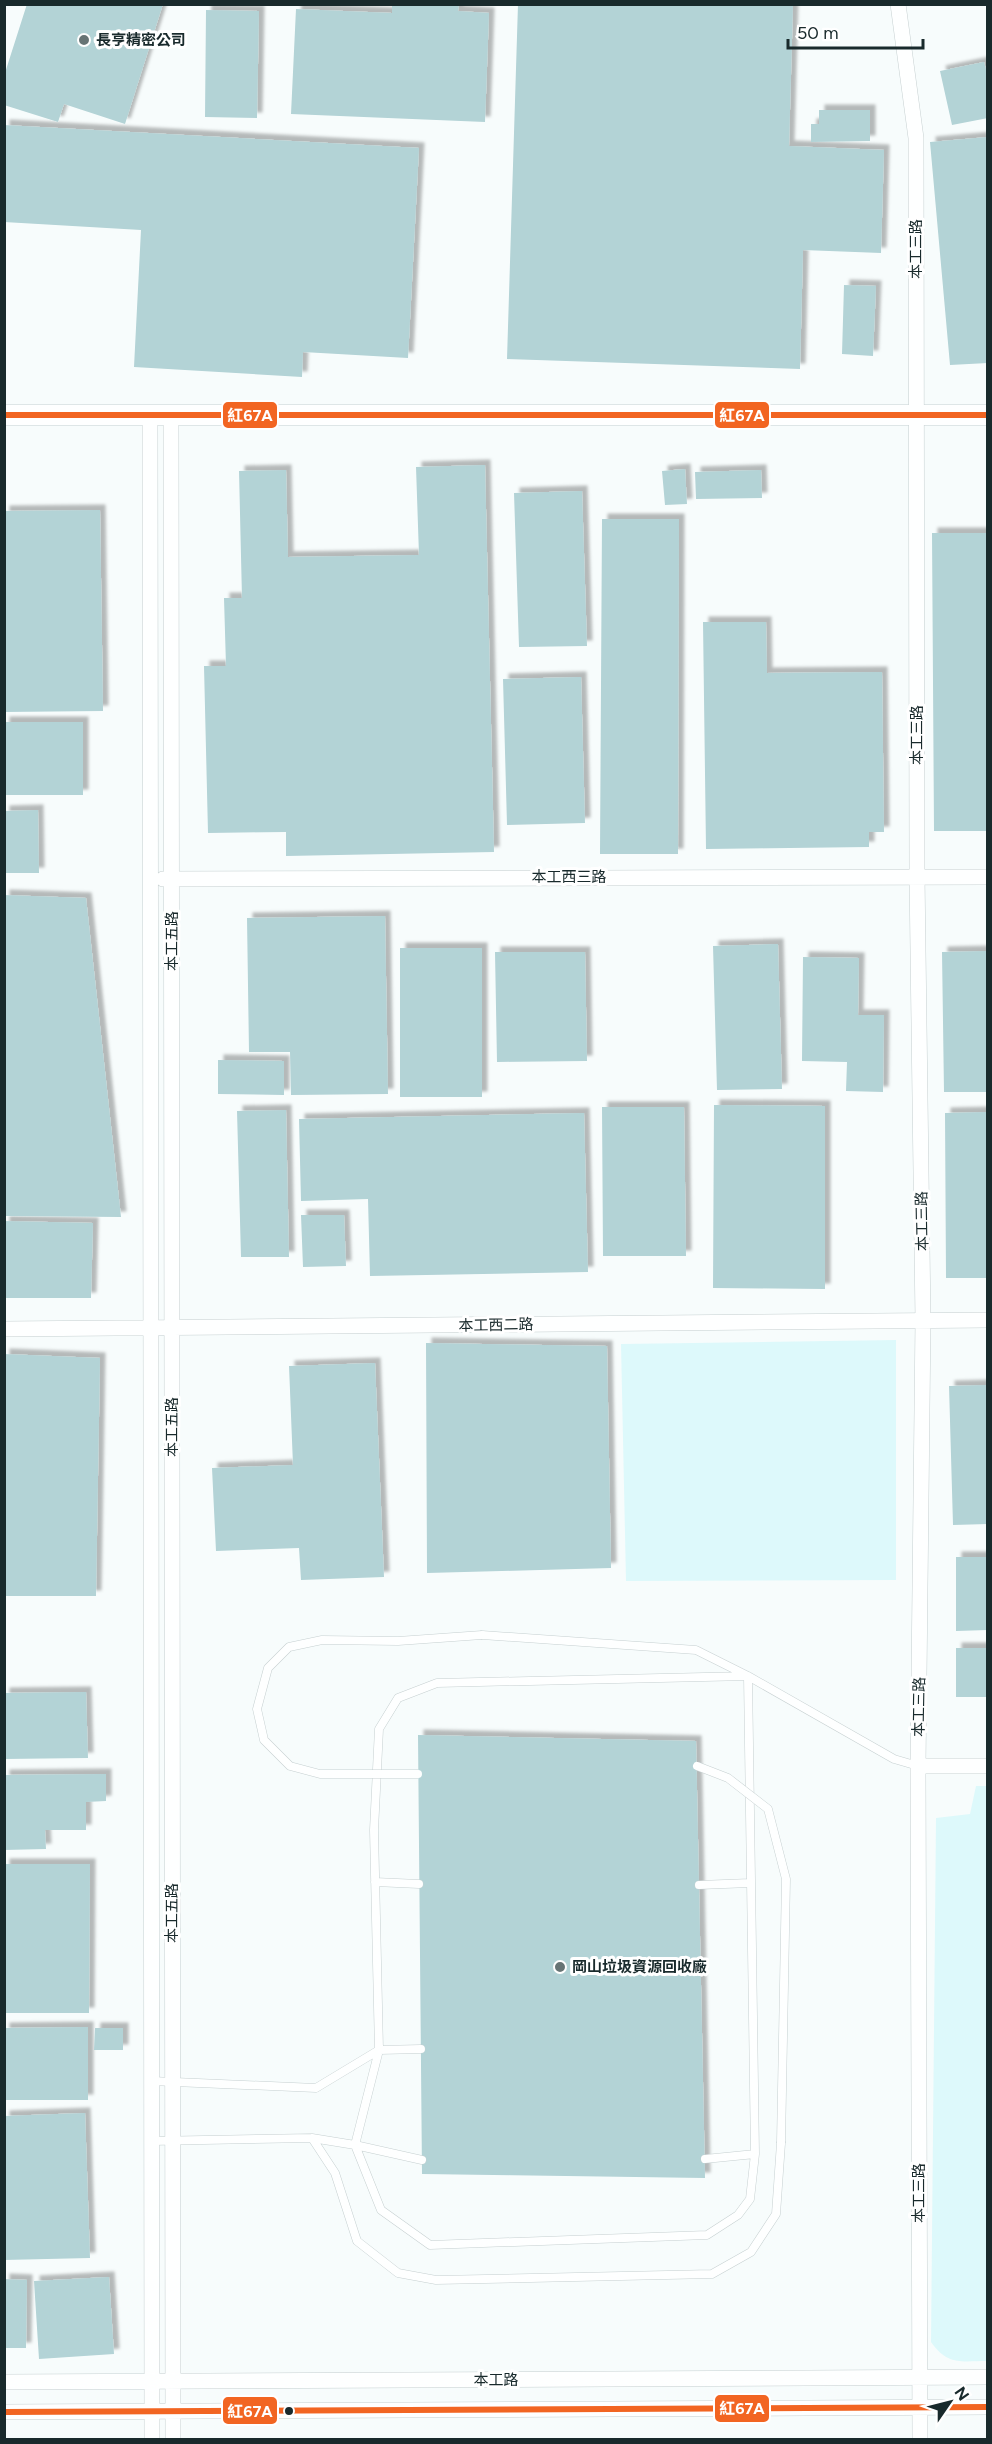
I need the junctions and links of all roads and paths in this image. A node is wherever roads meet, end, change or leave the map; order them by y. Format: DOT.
graph roads {
  1 [pos="898,4"];
  2 [pos="916,414"];
  3 [pos="4,415"];
  4 [pos="150,415"];
  5 [pos="171,415"];
  6 [pos="987,415"];
  7 [pos="917,876"];
  8 [pos="987,877"];
  9 [pos="151,879"];
  10 [pos="171,879"];
  11 [pos="924,1320"];
  12 [pos="987,1320"];
  13 [pos="150,1328"];
  14 [pos="172,1328"];
  15 [pos="4,1329"];
  16 [pos="748,1676"];
  17 [pos="697,1766"];
  18 [pos="918,1766"];
  19 [pos="987,1766"];
  20 [pos="418,1774"];
  21 [pos="375,1882"];
  22 [pos="750,1883"];
  23 [pos="419,1884"];
  24 [pos="699,1885"];
  25 [pos="421,2049"];
  26 [pos="378,2050"];
  27 [pos="151,2081"];
  28 [pos="172,2082"];
  29 [pos="312,2138"];
  30 [pos="151,2141"];
  31 [pos="173,2141"];
  32 [pos="355,2145"];
  33 [pos="755,2154"];
  34 [pos="705,2158"];
  35 [pos="422,2160"];
  36 [pos="920,2378"];
  37 [pos="987,2378"];
  38 [pos="4,2382"];
  39 [pos="152,2382"];
  40 [pos="173,2382"];
  41 [pos="920,2406"];
  42 [pos="987,2407"];
  43 [pos="173,2410"];
  44 [pos="152,2411"];
  45 [pos="4,2412"];
  46 [pos="152,2439"];
  47 [pos="173,2439"];
  48 [pos="920,2439"];
  1 -- 2 [label="street, 本工三路"];
  2 -- 5 [label="street"];
  2 -- 6 [label="street"];
  2 -- 7 [label="street, 本工三路"];
  3 -- 4 [label="street"];
  4 -- 5 [label="street"];
  4 -- 9 [label="street, 本工五路"];
  5 -- 10 [label="street, 本工五路"];
  7 -- 8 [label="street, 本工西三路"];
  7 -- 10 [label="street, 本工西三路"];
  7 -- 11 [label="street, 本工三路"];
  9 -- 10 [label="street, 本工西三路"];
  9 -- 13 [label="street, 本工五路"];
  10 -- 14 [label="street, 本工五路"];
  11 -- 12 [label="street, 本工西二路"];
  11 -- 14 [label="street, 本工西二路"];
  11 -- 18 [label="street, 本工三路"];
  13 -- 14 [label="street, 本工西二路"];
  13 -- 15 [label="street, 本工西二路"];
  13 -- 27 [label="street, 本工五路"];
  14 -- 28 [label="street, 本工五路"];
  16 -- 18 [label="lane"];
  16 -- 20 [label="lane, bridge"];
  16 -- 21 [label="lane"];
  16 -- 22 [label="lane"];
  17 -- 29 [label="lane, bridge"];
  18 -- 19 [label="street"];
  18 -- 36 [label="street, 本工三路"];
  21 -- 23 [label="lane"];
  21 -- 26 [label="lane"];
  22 -- 24 [label="lane"];
  22 -- 33 [label="lane"];
  25 -- 26 [label="lane"];
  26 -- 28 [label="lane"];
  26 -- 32 [label="lane"];
  27 -- 28 [label="lane"];
  27 -- 30 [label="street, 本工五路"];
  28 -- 31 [label="street, 本工五路"];
  29 -- 31 [label="lane"];
  29 -- 32 [label="lane"];
  30 -- 31 [label="lane"];
  30 -- 39 [label="street, 本工五路"];
  31 -- 40 [label="street, 本工五路"];
  32 -- 33 [label="lane"];
  32 -- 35 [label="lane"];
  33 -- 34 [label="lane"];
  36 -- 37 [label="street, 本工路"];
  36 -- 40 [label="street, 本工路"];
  36 -- 41 [label="street, 本工三路"];
  38 -- 39 [label="street, 本工路"];
  39 -- 40 [label="street, 本工路"];
  39 -- 44 [label="street, 本工五路"];
  40 -- 43 [label="street, 本工五路"];
  41 -- 42 [label="street, 本工路"];
  41 -- 43 [label="street, 本工路"];
  41 -- 48 [label="street, 本工三路"];
  43 -- 44 [label="street, 本工路"];
  43 -- 47 [label="street, 本工五路"];
  44 -- 45 [label="street, 本工路"];
  44 -- 46 [label="street, 本工五路"];
}
